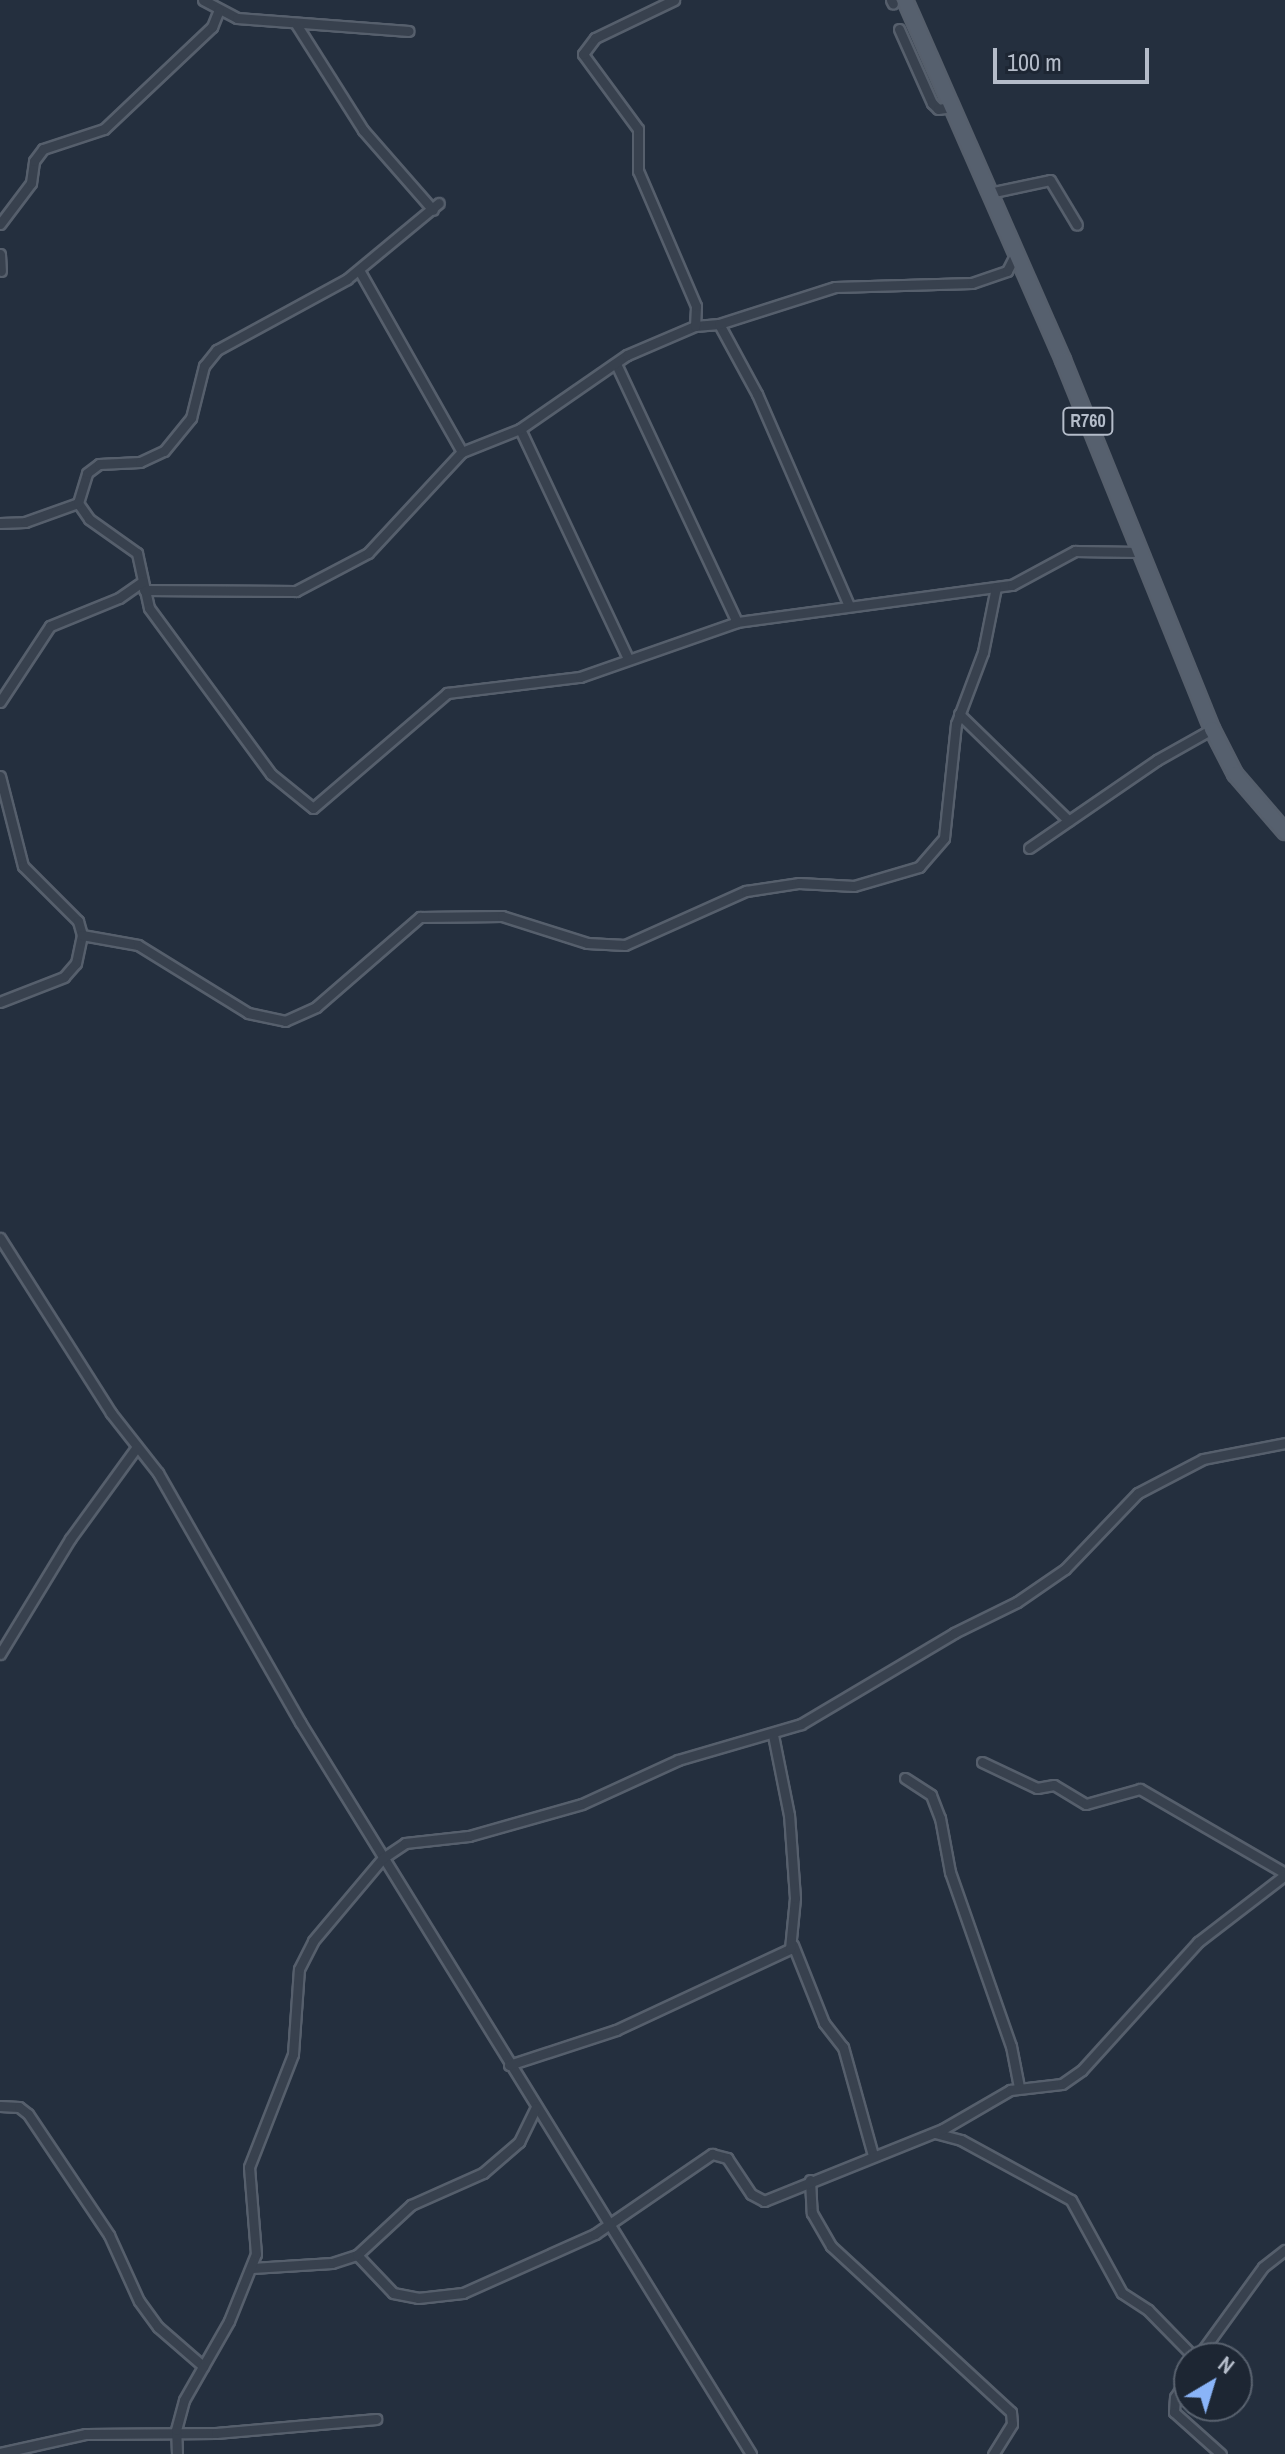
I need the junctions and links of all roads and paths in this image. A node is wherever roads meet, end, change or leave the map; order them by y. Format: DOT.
graph roads {
  1 [pos="203,0"];
  2 [pos="674,0"];
  3 [pos="896,1"];
  4 [pos="219,10"];
  5 [pos="296,24"];
  6 [pos="899,29"];
  7 [pos="409,31"];
  8 [pos="952,107"];
  9 [pos="989,193"];
  10 [pos="0,224"];
  11 [pos="1077,225"];
  12 [pos="1014,247"];
  13 [pos="0,254"];
  14 [pos="359,270"];
  15 [pos="1,271"];
  16 [pos="719,324"];
  17 [pos="695,326"];
  18 [pos="617,366"];
  19 [pos="520,429"];
  20 [pos="462,452"];
  21 [pos="78,503"];
  22 [pos="1,521"];
  23 [pos="1139,552"];
  24 [pos="144,586"];
  25 [pos="996,587"];
  26 [pos="849,606"];
  27 [pos="737,622"];
  28 [pos="628,659"];
  29 [pos="0,702"];
  30 [pos="959,714"];
  31 [pos="1212,729"];
  32 [pos="0,776"];
  33 [pos="1069,821"];
  34 [pos="1285,832"];
  35 [pos="1029,848"];
  36 [pos="82,935"];
  37 [pos="0,1002"];
  38 [pos="0,1238"];
  39 [pos="1285,1443"];
  40 [pos="136,1448"];
  41 [pos="0,1654"];
  42 [pos="773,1735"];
  43 [pos="982,1762"];
  44 [pos="905,1778"];
  45 [pos="383,1858"];
  46 [pos="1285,1874"];
  47 [pos="793,1945"];
  48 [pos="509,2065"];
  49 [pos="1019,2087"];
  50 [pos="0,2106"];
  51 [pos="536,2107"];
  52 [pos="932,2133"];
  53 [pos="873,2155"];
  54 [pos="810,2180"];
  55 [pos="607,2222"];
  56 [pos="1285,2250"];
  57 [pos="357,2255"];
  58 [pos="252,2268"];
  59 [pos="1180,2342"];
  60 [pos="1208,2342"];
  61 [pos="203,2366"];
  62 [pos="376,2419"];
  63 [pos="1185,2422"];
  64 [pos="176,2430"];
  65 [pos="0,2453"];
  66 [pos="177,2454"];
  67 [pos="751,2454"];
  68 [pos="993,2454"];
  69 [pos="1221,2454"];
  1 -- 4 [label="street"];
  2 -- 17 [label="street"];
  3 -- 8 [label="main road, R760"];
  4 -- 5 [label="street"];
  4 -- 10 [label="street"];
  5 -- 7 [label="street"];
  5 -- 14 [label="street"];
  6 -- 8 [label="street"];
  8 -- 9 [label="main road, R760"];
  9 -- 11 [label="street"];
  9 -- 12 [label="main road, R760"];
  12 -- 16 [label="street"];
  12 -- 23 [label="main road, R760"];
  13 -- 15 [label="street"];
  14 -- 20 [label="street"];
  14 -- 21 [label="street"];
  16 -- 17 [label="street"];
  16 -- 26 [label="street"];
  17 -- 18 [label="street"];
  18 -- 19 [label="street"];
  18 -- 27 [label="street"];
  19 -- 20 [label="street"];
  19 -- 28 [label="street"];
  20 -- 24 [label="street"];
  21 -- 22 [label="street"];
  21 -- 24 [label="street"];
  23 -- 25 [label="street"];
  23 -- 31 [label="main road, R760"];
  24 -- 28 [label="street"];
  24 -- 29 [label="street"];
  25 -- 26 [label="street"];
  25 -- 30 [label="street"];
  26 -- 27 [label="street"];
  27 -- 28 [label="street"];
  30 -- 33 [label="street"];
  30 -- 36 [label="street"];
  31 -- 33 [label="street"];
  31 -- 34 [label="main road, R760"];
  32 -- 36 [label="street"];
  33 -- 35 [label="street"];
  36 -- 37 [label="street"];
  38 -- 40 [label="street"];
  39 -- 42 [label="street"];
  40 -- 41 [label="street"];
  40 -- 45 [label="street"];
  42 -- 45 [label="street"];
  42 -- 47 [label="street"];
  43 -- 46 [label="street"];
  44 -- 49 [label="street"];
  45 -- 48 [label="street"];
  45 -- 58 [label="street"];
  46 -- 49 [label="street"];
  47 -- 48 [label="street"];
  47 -- 53 [label="street"];
  48 -- 51 [label="street"];
  49 -- 52 [label="street"];
  50 -- 61 [label="street"];
  51 -- 55 [label="street"];
  51 -- 57 [label="street"];
  52 -- 53 [label="street"];
  52 -- 59 [label="street"];
  53 -- 54 [label="street"];
  54 -- 55 [label="street"];
  54 -- 68 [label="street"];
  55 -- 57 [label="street"];
  55 -- 67 [label="street"];
  56 -- 60 [label="street"];
  57 -- 58 [label="street"];
  58 -- 61 [label="street"];
  61 -- 64 [label="street"];
  62 -- 64 [label="street"];
  63 -- 69 [label="street"];
  64 -- 65 [label="street"];
  64 -- 66 [label="street"];
}
